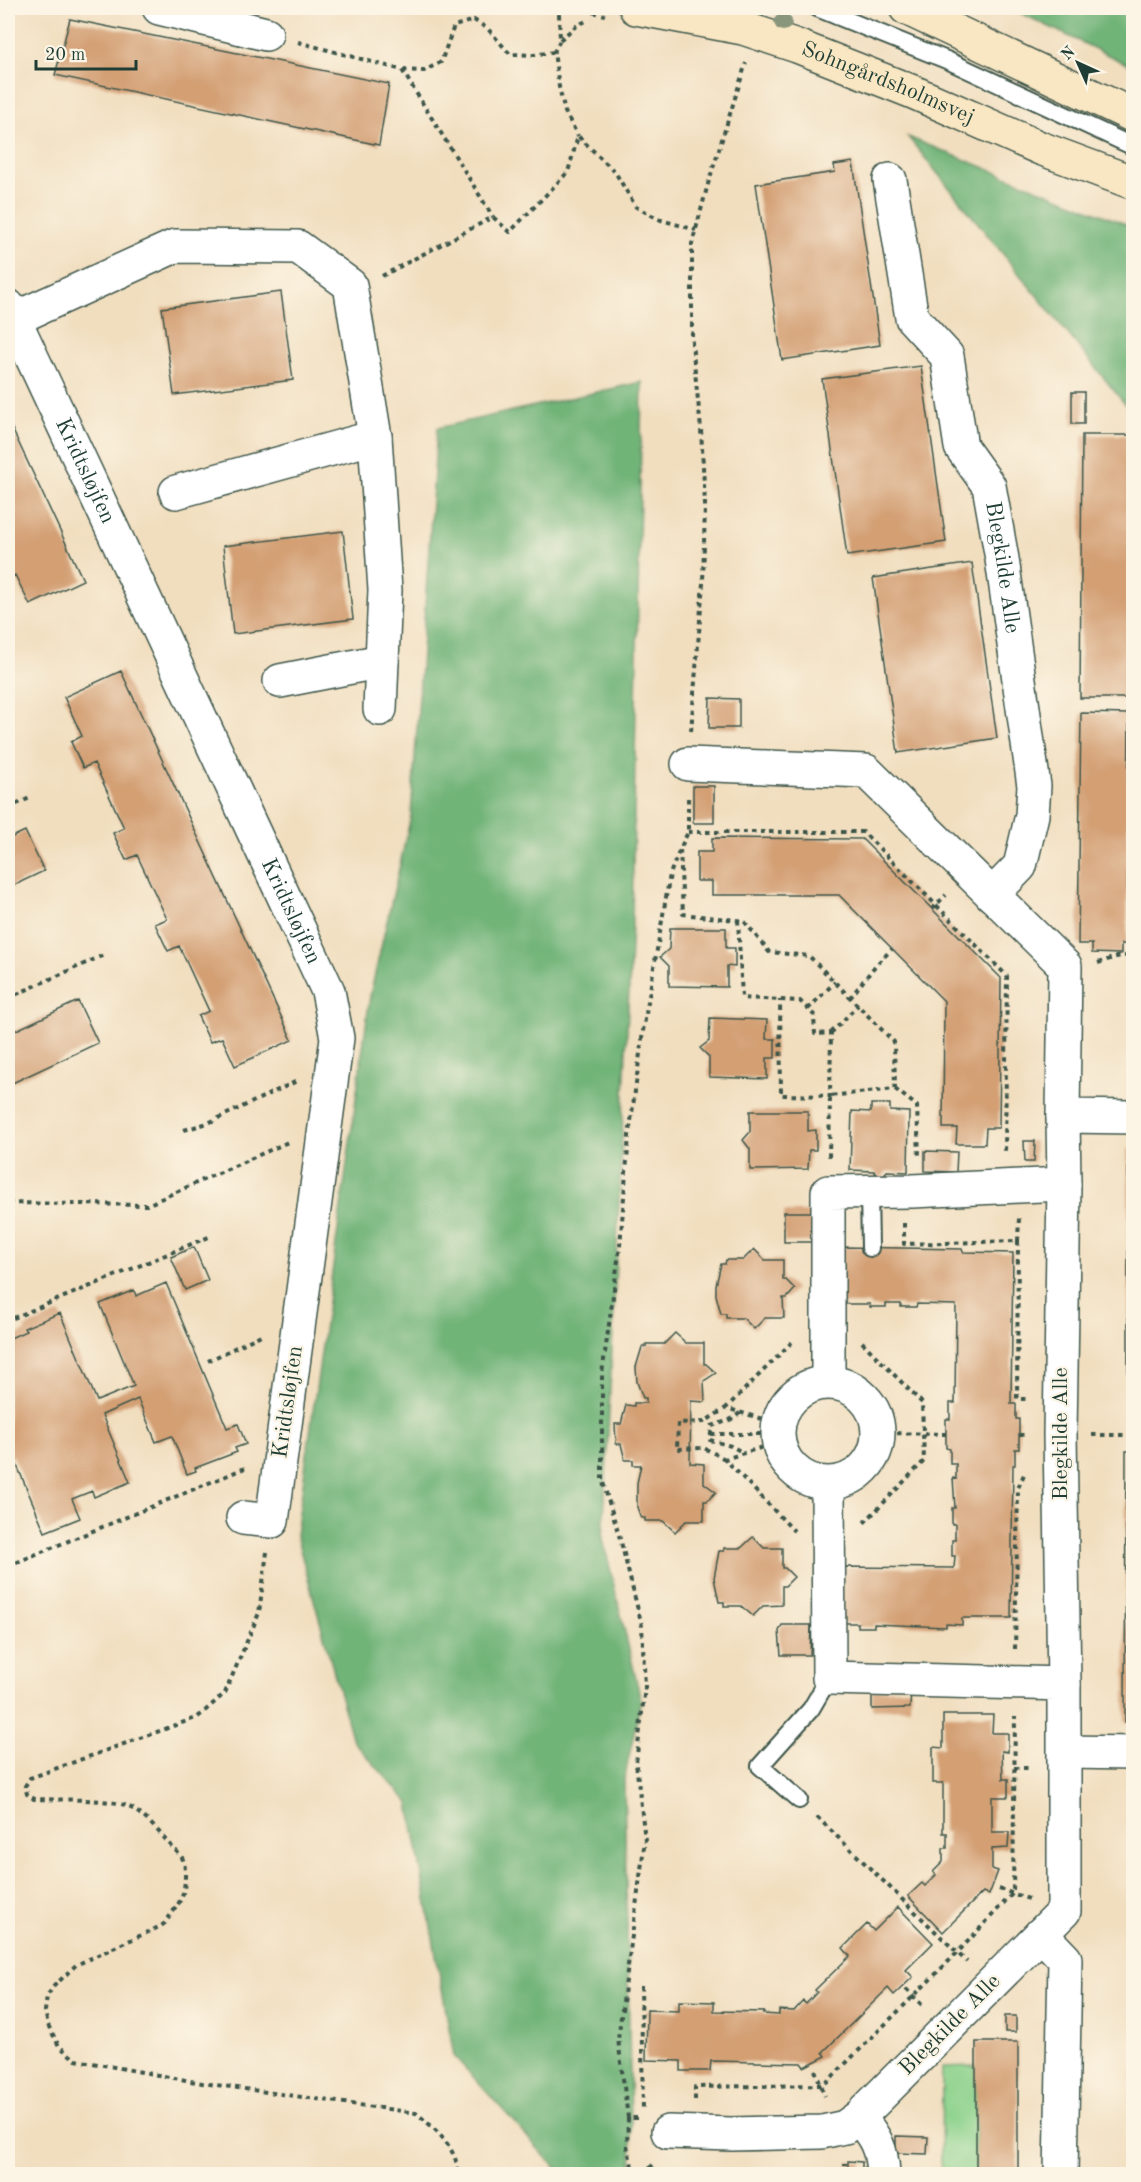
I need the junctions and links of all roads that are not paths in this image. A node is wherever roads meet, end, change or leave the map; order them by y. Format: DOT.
graph roads {
  1 [pos="159,8"];
  2 [pos="636,8"];
  3 [pos="817,8"];
  4 [pos="906,8"];
  5 [pos="731,18"];
  6 [pos="266,34"];
  7 [pos="1134,116"];
  8 [pos="1134,147"];
  9 [pos="890,180"];
  10 [pos="1134,183"];
  11 [pos="11,312"];
  12 [pos="375,437"];
  13 [pos="176,492"];
  14 [pos="382,661"];
  15 [pos="280,681"];
  16 [pos="380,709"];
  17 [pos="688,764"];
  18 [pos="992,895"];
  19 [pos="1063,1116"];
  20 [pos="1134,1117"];
  21 [pos="1064,1184"];
  22 [pos="869,1191"];
  23 [pos="870,1248"];
  24 [pos="828,1383"];
  25 [pos="828,1484"];
  26 [pos="257,1519"];
  27 [pos="829,1678"];
  28 [pos="1064,1684"];
  29 [pos="1065,1752"];
  30 [pos="1134,1753"];
  31 [pos="799,1800"];
  32 [pos="1041,1934"];
  33 [pos="859,2117"];
  34 [pos="681,2133"];
  35 [pos="883,2175"];
  36 [pos="1061,2175"];
  1 -- 6 [label="street"];
  2 -- 5 [label="street, Sohngårdsholmsvej"];
  3 -- 8 [label="lane"];
  4 -- 7 [label="street"];
  5 -- 10 [label="street, Sohngårdsholmsvej"];
  9 -- 18 [label="street, Blegkilde Alle"];
  11 -- 12 [label="street, Kridtsløjfen"];
  11 -- 26 [label="street, Kridtsløjfen"];
  12 -- 13 [label="street"];
  12 -- 14 [label="street"];
  14 -- 15 [label="street"];
  14 -- 16 [label="street"];
  17 -- 18 [label="street, Blegkilde Alle"];
  18 -- 19 [label="street, Blegkilde Alle"];
  19 -- 20 [label="street"];
  19 -- 21 [label="street, Blegkilde Alle"];
  21 -- 22 [label="street"];
  21 -- 28 [label="street, Blegkilde Alle"];
  22 -- 23 [label="lane"];
  22 -- 24 [label="street"];
  24 -- 25 [label="street"];
  24 -- 25 [label="street"];
  25 -- 27 [label="street"];
  27 -- 28 [label="street"];
  27 -- 31 [label="lane"];
  28 -- 29 [label="street, Blegkilde Alle"];
  29 -- 30 [label="street"];
  29 -- 32 [label="street, Blegkilde Alle"];
  32 -- 33 [label="street, Blegkilde Alle"];
  32 -- 36 [label="street"];
  33 -- 34 [label="street, Blegkilde Alle"];
  33 -- 35 [label="street"];
}
